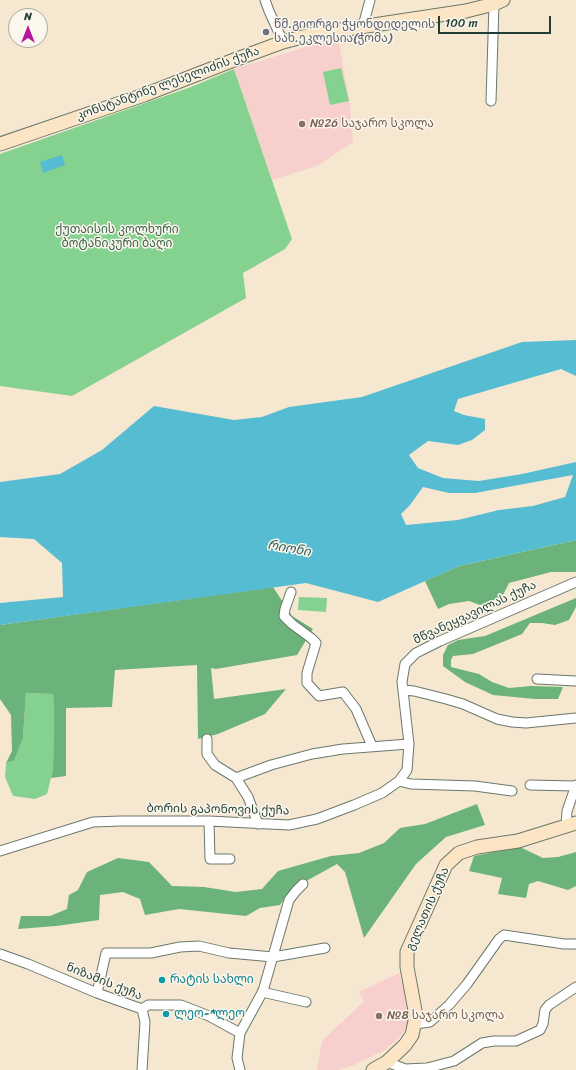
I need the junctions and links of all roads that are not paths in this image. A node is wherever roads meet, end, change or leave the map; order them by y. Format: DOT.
graph roads {
  1 [pos="265,0"];
  2 [pos="370,0"];
  3 [pos="499,2"];
  4 [pos="364,26"];
  5 [pos="283,42"];
  6 [pos="491,101"];
  7 [pos="0,144"];
  8 [pos="576,582"];
  9 [pos="291,592"];
  10 [pos="537,679"];
  11 [pos="576,681"];
  12 [pos="403,686"];
  13 [pos="576,718"];
  14 [pos="207,739"];
  15 [pos="409,744"];
  16 [pos="372,746"];
  17 [pos="236,778"];
  18 [pos="399,781"];
  19 [pos="530,785"];
  20 [pos="575,786"];
  21 [pos="512,791"];
  22 [pos="209,821"];
  23 [pos="258,824"];
  24 [pos="571,825"];
  25 [pos="0,851"];
  26 [pos="230,859"];
  27 [pos="304,884"];
  28 [pos="576,944"];
  29 [pos="325,948"];
  30 [pos="0,954"];
  31 [pos="273,957"];
  32 [pos="576,987"];
  33 [pos="262,992"];
  34 [pos="97,993"];
  35 [pos="306,1002"];
  36 [pos="142,1009"];
  37 [pos="415,1024"];
  38 [pos="240,1033"];
  39 [pos="387,1062"];
  40 [pos="142,1070"];
  41 [pos="240,1070"];
  42 [pos="373,1070"];
  1 -- 5 [label="street"];
  2 -- 4 [label="street"];
  3 -- 4 [label="main road, კონსტანტინე ლესელიძის ქუჩა"];
  3 -- 6 [label="street"];
  4 -- 5 [label="main road, კონსტანტინე ლესელიძის ქუჩა"];
  5 -- 7 [label="main road, კონსტანტინე ლესელიძის ქუჩა"];
  8 -- 12 [label="street, მწვანეყვავილას ქუჩა"];
  9 -- 16 [label="street"];
  10 -- 11 [label="street"];
  12 -- 13 [label="street"];
  12 -- 15 [label="street, ბორის გაპონოვის ქუჩა"];
  14 -- 17 [label="street"];
  15 -- 16 [label="street"];
  15 -- 18 [label="street, ბორის გაპონოვის ქუჩა"];
  16 -- 17 [label="street"];
  17 -- 23 [label="street"];
  18 -- 21 [label="street"];
  18 -- 23 [label="street, ბორის გაპონოვის ქუჩა"];
  19 -- 20 [label="street"];
  20 -- 24 [label="street"];
  22 -- 23 [label="street, ბორის გაპონოვის ქუჩა"];
  22 -- 25 [label="street, ბორის გაპონოვის ქუჩა"];
  22 -- 26 [label="street"];
  24 -- 37 [label="main road, გელათის ქუჩა"];
  27 -- 31 [label="street"];
  28 -- 37 [label="street"];
  29 -- 31 [label="street"];
  30 -- 34 [label="street, ნიზამის ქუჩა"];
  31 -- 33 [label="street"];
  31 -- 34 [label="street"];
  32 -- 39 [label="street"];
  33 -- 35 [label="street"];
  33 -- 38 [label="street"];
  34 -- 36 [label="street, ნიზამის ქუჩა"];
  36 -- 38 [label="street"];
  36 -- 40 [label="street, ნიზამის ქუჩა"];
  37 -- 39 [label="main road, გელათის ქუჩა"];
  38 -- 41 [label="street"];
  39 -- 42 [label="main road, გელათის ქუჩა"];
}
